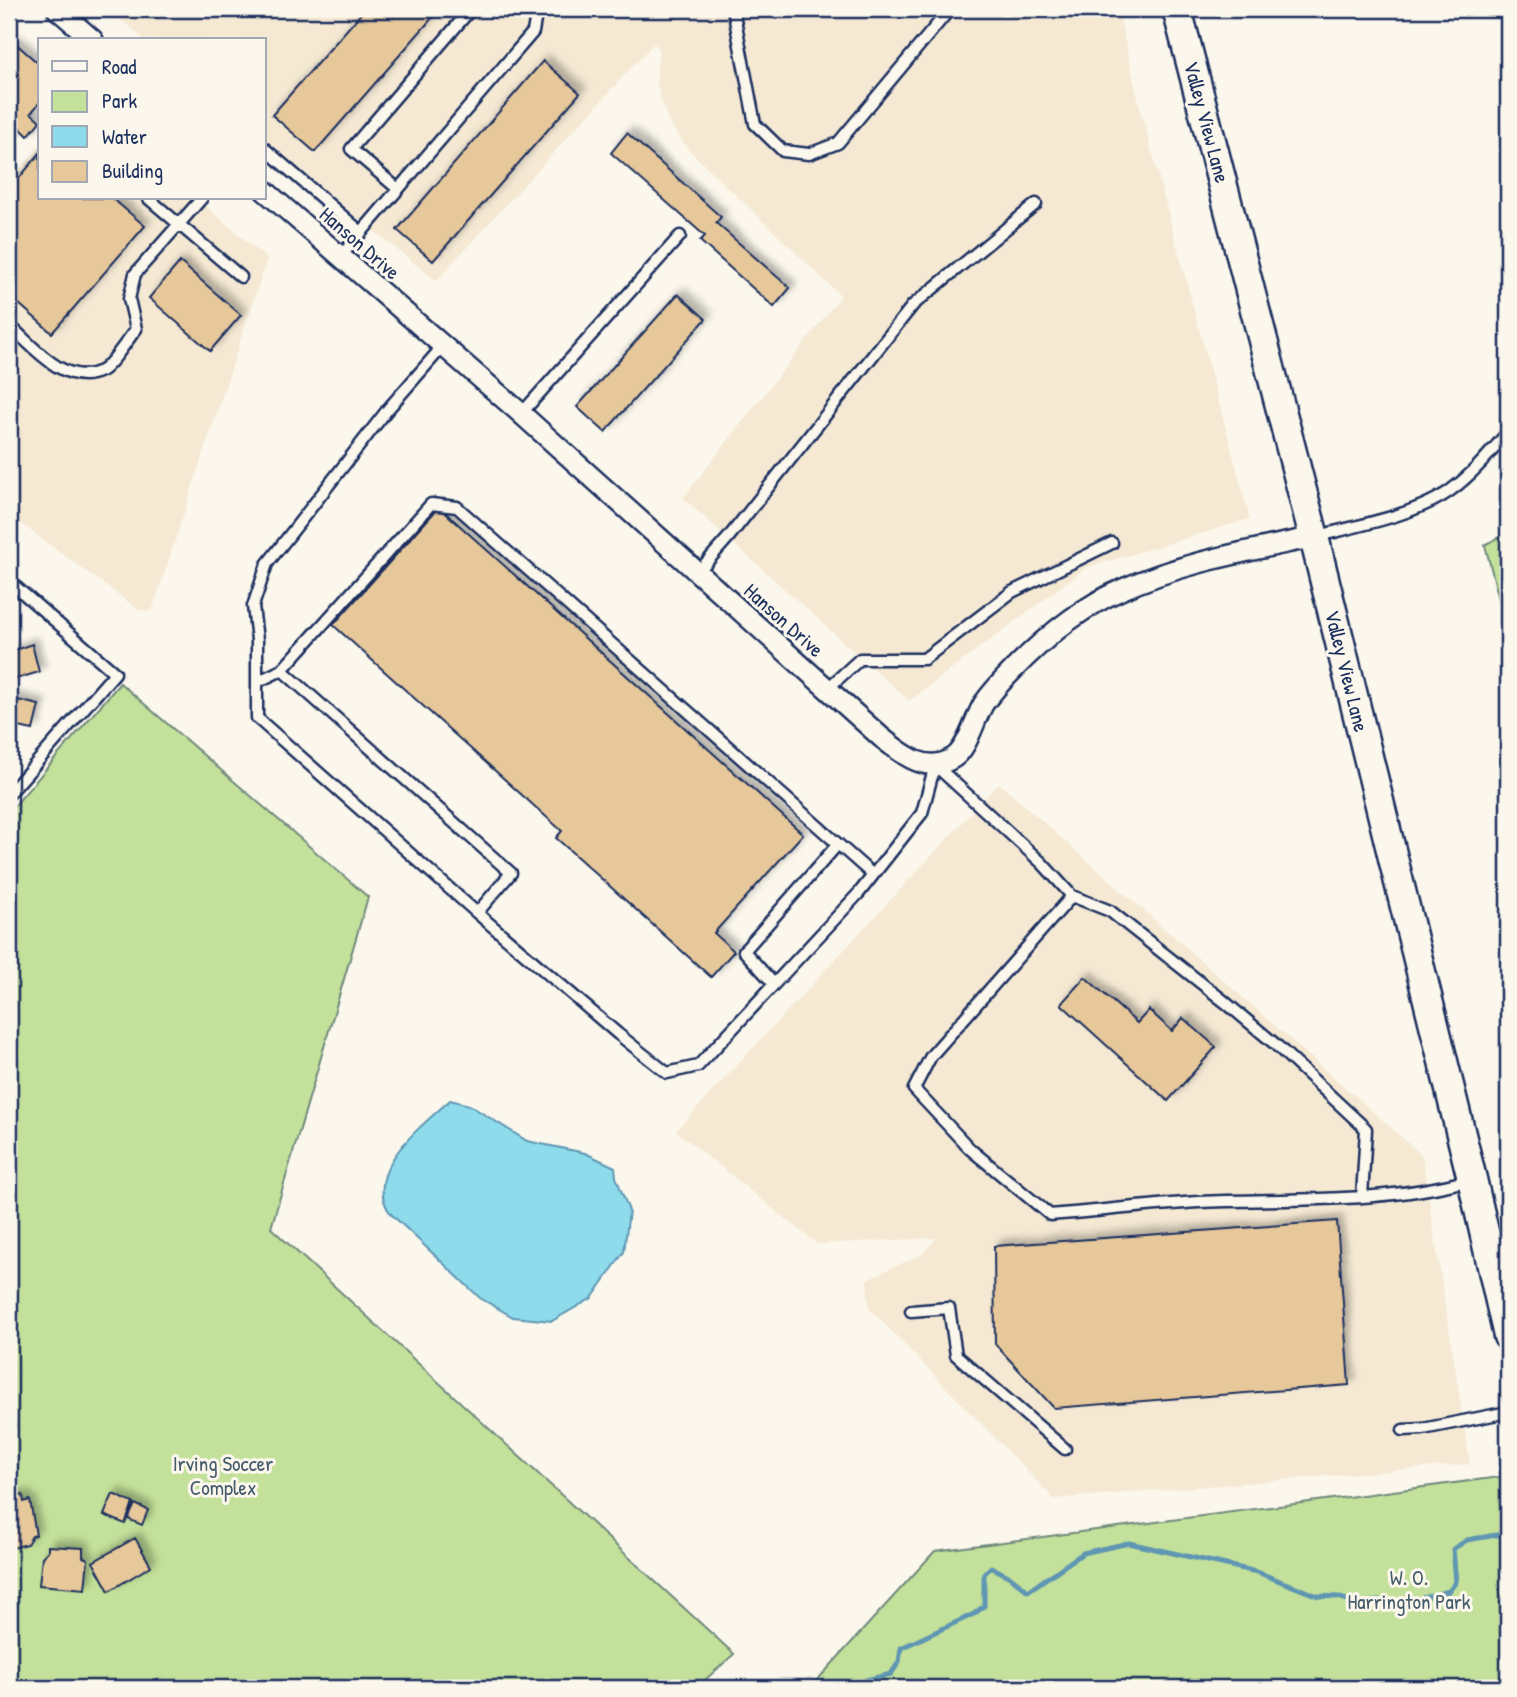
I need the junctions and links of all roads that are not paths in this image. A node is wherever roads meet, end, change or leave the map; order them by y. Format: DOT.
graph roads {
  1 [pos="57,9"];
  2 [pos="471,9"];
  3 [pos="537,9"];
  4 [pos="733,9"];
  5 [pos="950,9"];
  6 [pos="1177,9"];
  7 [pos="91,38"];
  8 [pos="266,150"];
  9 [pos="398,189"];
  10 [pos="266,192"];
  11 [pos="150,200"];
  12 [pos="200,200"];
  13 [pos="1036,204"];
  14 [pos="178,225"];
  15 [pos="361,232"];
  16 [pos="680,236"];
  17 [pos="341,256"];
  18 [pos="241,278"];
  19 [pos="9,325"];
  20 [pos="443,346"];
  21 [pos="521,414"];
  22 [pos="1508,432"];
  23 [pos="1314,537"];
  24 [pos="1112,543"];
  25 [pos="697,573"];
  26 [pos="9,581"];
  27 [pos="282,670"];
  28 [pos="257,682"];
  29 [pos="827,689"];
  30 [pos="935,765"];
  31 [pos="9,794"];
  32 [pos="838,844"];
  33 [pos="873,875"];
  34 [pos="1072,896"];
  35 [pos="477,913"];
  36 [pos="774,984"];
  37 [pos="1472,1179"];
  38 [pos="1362,1198"];
  39 [pos="911,1311"];
  40 [pos="1508,1336"];
  41 [pos="1508,1412"];
  42 [pos="1403,1430"];
  43 [pos="1065,1449"];
  1 -- 7 [label="street"];
  2 -- 9 [label="lane"];
  3 -- 9 [label="lane"];
  4 -- 5 [label="lane"];
  6 -- 23 [label="main road, Valley View Lane"];
  8 -- 15 [label="lane"];
  9 -- 15 [label="lane"];
  10 -- 17 [label="street, Hanson Drive"];
  11 -- 14 [label="lane"];
  12 -- 14 [label="lane"];
  13 -- 25 [label="lane"];
  14 -- 18 [label="lane"];
  14 -- 19 [label="lane"];
  15 -- 17 [label="lane"];
  16 -- 21 [label="lane"];
  17 -- 20 [label="street, Hanson Drive"];
  20 -- 21 [label="street, Hanson Drive"];
  20 -- 28 [label="lane"];
  21 -- 25 [label="street, Hanson Drive"];
  22 -- 23 [label="lane"];
  23 -- 30 [label="street"];
  23 -- 37 [label="main road, Valley View Lane"];
  24 -- 29 [label="lane"];
  25 -- 29 [label="street, Hanson Drive"];
  26 -- 31 [label="lane"];
  27 -- 28 [label="lane"];
  27 -- 32 [label="lane"];
  27 -- 35 [label="lane"];
  28 -- 35 [label="lane"];
  29 -- 30 [label="street, Hanson Drive"];
  30 -- 33 [label="lane"];
  30 -- 34 [label="lane"];
  32 -- 33 [label="lane"];
  32 -- 36 [label="lane"];
  33 -- 36 [label="lane"];
  34 -- 38 [label="lane"];
  34 -- 38 [label="lane"];
  35 -- 36 [label="lane"];
  37 -- 38 [label="lane"];
  37 -- 40 [label="main road, Valley View Lane"];
  39 -- 43 [label="lane"];
  41 -- 42 [label="lane"];
}
